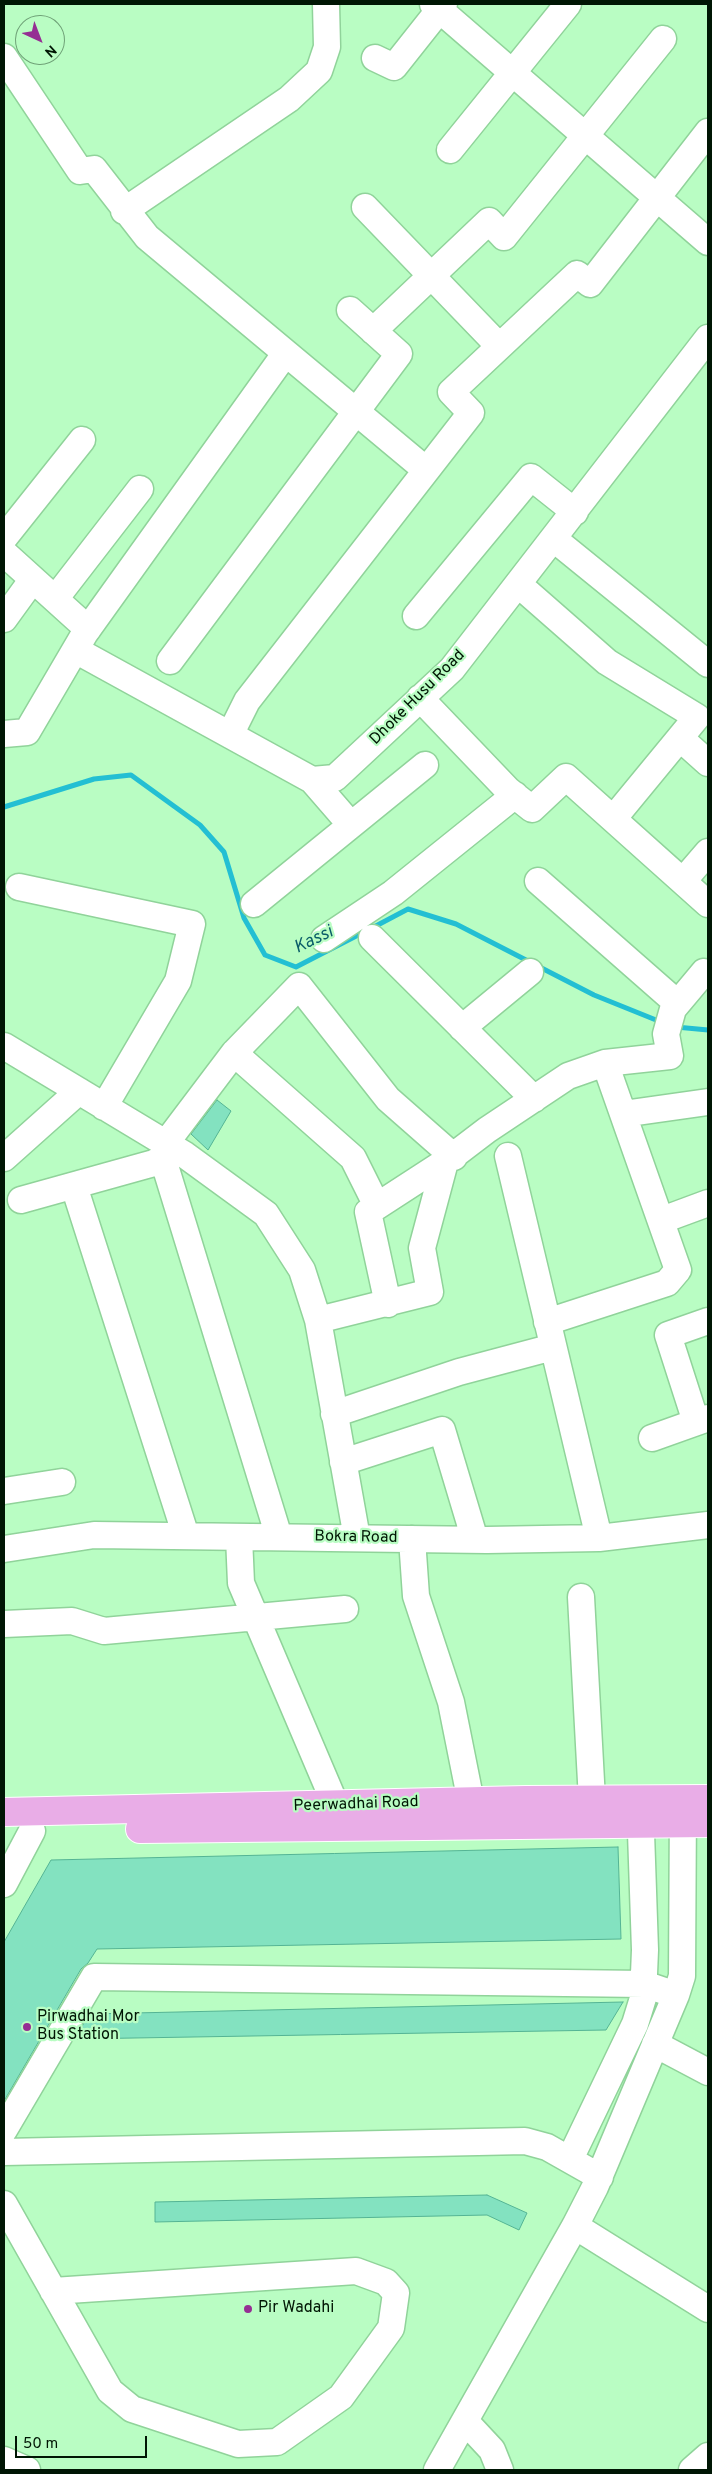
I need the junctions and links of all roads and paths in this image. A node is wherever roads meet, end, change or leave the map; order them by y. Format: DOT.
graph roads {
  1 [pos="326,4"];
  2 [pos="568,4"];
  3 [pos="439,6"];
  4 [pos="663,39"];
  5 [pos="4,57"];
  6 [pos="375,58"];
  7 [pos="513,74"];
  8 [pos="708,132"];
  9 [pos="585,135"];
  10 [pos="450,150"];
  11 [pos="658,198"];
  12 [pos="365,207"];
  13 [pos="124,211"];
  14 [pos="708,242"];
  15 [pos="432,276"];
  16 [pos="350,310"];
  17 [pos="373,331"];
  18 [pos="708,338"];
  19 [pos="499,346"];
  20 [pos="285,354"];
  21 [pos="355,412"];
  22 [pos="82,440"];
  23 [pos="426,470"];
  24 [pos="140,489"];
  25 [pos="574,512"];
  26 [pos="4,538"];
  27 [pos="554,539"];
  28 [pos="4,553"];
  29 [pos="33,579"];
  30 [pos="518,584"];
  31 [pos="55,599"];
  32 [pos="416,616"];
  33 [pos="4,619"];
  34 [pos="88,629"];
  35 [pos="81,653"];
  36 [pos="170,661"];
  37 [pos="708,664"];
  38 [pos="420,698"];
  39 [pos="4,734"];
  40 [pos="230,735"];
  41 [pos="680,738"];
  42 [pos="708,763"];
  43 [pos="425,765"];
  44 [pos="312,780"];
  45 [pos="514,795"];
  46 [pos="613,819"];
  47 [pos="351,825"];
  48 [pos="708,852"];
  49 [pos="538,881"];
  50 [pos="683,881"];
  51 [pos="19,886"];
  52 [pos="254,904"];
  53 [pos="708,904"];
  54 [pos="372,938"];
  55 [pos="324,939"];
  56 [pos="707,970"];
  57 [pos="530,972"];
  58 [pos="677,1003"];
  59 [pos="462,1028"];
  60 [pos="4,1046"];
  61 [pos="234,1053"];
  62 [pos="605,1063"];
  63 [pos="79,1091"];
  64 [pos="534,1099"];
  65 [pos="708,1102"];
  66 [pos="104,1107"];
  67 [pos="623,1114"];
  68 [pos="169,1151"];
  69 [pos="508,1156"];
  70 [pos="4,1158"];
  71 [pos="449,1160"];
  72 [pos="74,1186"];
  73 [pos="22,1200"];
  74 [pos="708,1203"];
  75 [pos="377,1206"];
  76 [pos="673,1216"];
  77 [pos="388,1304"];
  78 [pos="318,1320"];
  79 [pos="708,1321"];
  80 [pos="550,1335"];
  81 [pos="334,1414"];
  82 [pos="702,1420"];
  83 [pos="652,1438"];
  84 [pos="343,1462"];
  85 [pos="62,1482"];
  86 [pos="4,1491"];
  87 [pos="708,1525"];
  88 [pos="186,1536"];
  89 [pos="239,1536"];
  90 [pos="279,1537"];
  91 [pos="356,1538"];
  92 [pos="599,1538"];
  93 [pos="412,1539"];
  94 [pos="475,1540"];
  95 [pos="4,1549"];
  96 [pos="581,1597"];
  97 [pos="346,1609"];
  98 [pos="256,1618"];
  99 [pos="4,1624"];
  100 [pos="592,1800"];
  101 [pos="471,1802"];
  102 [pos="336,1806"];
  103 [pos="640,1811"];
  104 [pos="696,1811"];
  105 [pos="4,1812"];
  106 [pos="4,1831"];
  107 [pos="32,1831"];
  108 [pos="4,1884"];
  109 [pos="644,1984"];
  110 [pos="676,1996"];
  111 [pos="655,2044"];
  112 [pos="708,2072"];
  113 [pos="4,2130"];
  114 [pos="4,2152"];
  115 [pos="570,2159"];
  116 [pos="600,2177"];
  117 [pos="4,2204"];
  118 [pos="575,2226"];
  119 [pos="53,2291"];
  120 [pos="708,2310"];
  121 [pos="464,2421"];
  122 [pos="708,2456"];
  123 [pos="4,2460"];
  124 [pos="27,2470"];
  125 [pos="437,2470"];
  126 [pos="500,2470"];
  127 [pos="692,2470"];
  1 -- 13 [label="street"];
  2 -- 7 [label="street"];
  3 -- 6 [label="street"];
  3 -- 7 [label="street"];
  4 -- 9 [label="street"];
  5 -- 13 [label="street"];
  7 -- 9 [label="street"];
  7 -- 10 [label="street"];
  8 -- 11 [label="street"];
  9 -- 11 [label="street"];
  9 -- 15 [label="street"];
  11 -- 14 [label="street"];
  11 -- 19 [label="street"];
  12 -- 15 [label="street"];
  13 -- 20 [label="street"];
  15 -- 17 [label="street"];
  15 -- 19 [label="street"];
  16 -- 17 [label="street"];
  17 -- 21 [label="street"];
  18 -- 25 [label="street, Dhoke Husu Road"];
  19 -- 23 [label="street"];
  20 -- 21 [label="street"];
  20 -- 34 [label="street"];
  21 -- 23 [label="street"];
  21 -- 36 [label="street"];
  22 -- 26 [label="street"];
  23 -- 40 [label="street"];
  24 -- 31 [label="street"];
  25 -- 27 [label="street, Dhoke Husu Road"];
  25 -- 32 [label="street"];
  27 -- 30 [label="street, Dhoke Husu Road"];
  27 -- 37 [label="street"];
  28 -- 29 [label="street"];
  29 -- 31 [label="street"];
  29 -- 33 [label="street"];
  30 -- 38 [label="street, Dhoke Husu Road"];
  30 -- 41 [label="street"];
  31 -- 34 [label="street"];
  34 -- 39 [label="street"];
  35 -- 40 [label="street"];
  38 -- 44 [label="street, Dhoke Husu Road"];
  38 -- 45 [label="street"];
  40 -- 44 [label="street"];
  41 -- 42 [label="street"];
  41 -- 46 [label="street"];
  43 -- 47 [label="street"];
  44 -- 47 [label="street"];
  45 -- 46 [label="street"];
  45 -- 55 [label="street"];
  46 -- 50 [label="street"];
  47 -- 52 [label="street"];
  48 -- 50 [label="street"];
  49 -- 58 [label="street"];
  50 -- 53 [label="street"];
  51 -- 66 [label="street"];
  54 -- 59 [label="street"];
  56 -- 58 [label="street"];
  57 -- 59 [label="street"];
  58 -- 62 [label="street"];
  59 -- 64 [label="street"];
  60 -- 63 [label="street"];
  61 -- 68 [label="street"];
  61 -- 71 [label="street"];
  61 -- 75 [label="street"];
  62 -- 64 [label="street"];
  62 -- 67 [label="street"];
  63 -- 66 [label="street"];
  63 -- 70 [label="street"];
  64 -- 71 [label="street"];
  65 -- 67 [label="street"];
  66 -- 68 [label="street"];
  67 -- 80 [label="street"];
  68 -- 72 [label="street"];
  68 -- 78 [label="street"];
  68 -- 90 [label="street"];
  69 -- 80 [label="street"];
  71 -- 75 [label="street"];
  71 -- 77 [label="street"];
  72 -- 73 [label="street"];
  72 -- 88 [label="street"];
  74 -- 76 [label="street"];
  75 -- 77 [label="street"];
  77 -- 78 [label="street"];
  78 -- 81 [label="street"];
  79 -- 82 [label="street"];
  80 -- 81 [label="street"];
  80 -- 92 [label="street"];
  81 -- 84 [label="street"];
  82 -- 83 [label="street"];
  84 -- 91 [label="street"];
  84 -- 94 [label="street"];
  85 -- 86 [label="street"];
  87 -- 92 [label="street, Bokra Road"];
  88 -- 89 [label="street, Bokra Road"];
  88 -- 95 [label="street, Bokra Road"];
  89 -- 90 [label="street, Bokra Road"];
  89 -- 98 [label="street"];
  90 -- 91 [label="street, Bokra Road"];
  91 -- 93 [label="street, Bokra Road"];
  92 -- 94 [label="street, Bokra Road"];
  93 -- 94 [label="street, Bokra Road"];
  93 -- 101 [label="street"];
  96 -- 100 [label="street"];
  97 -- 98 [label="street"];
  98 -- 99 [label="street"];
  98 -- 102 [label="street"];
  100 -- 101 [label="main road, Peerwadhai Road"];
  100 -- 103 [label="main road, Peerwadhai Road"];
  101 -- 102 [label="main road, Peerwadhai Road"];
  102 -- 105 [label="main road, Peerwadhai Road"];
  103 -- 104 [label="main road, Peerwadhai Road"];
  103 -- 107 [label="main road"];
  103 -- 109 [label="street"];
  104 -- 110 [label="street"];
  106 -- 107 [label="main road"];
  107 -- 108 [label="street"];
  109 -- 110 [label="street"];
  109 -- 113 [label="street"];
  109 -- 115 [label="street"];
  110 -- 111 [label="street"];
  111 -- 112 [label="street"];
  111 -- 116 [label="street"];
  114 -- 115 [label="street"];
  115 -- 116 [label="street"];
  116 -- 118 [label="street"];
  117 -- 119 [label="street"];
  118 -- 120 [label="street"];
  118 -- 121 [label="street"];
  119 -- 119 [label="street"];
  121 -- 125 [label="street"];
  121 -- 126 [label="street"];
  122 -- 127 [label="street"];
  123 -- 124 [label="street"];
}
